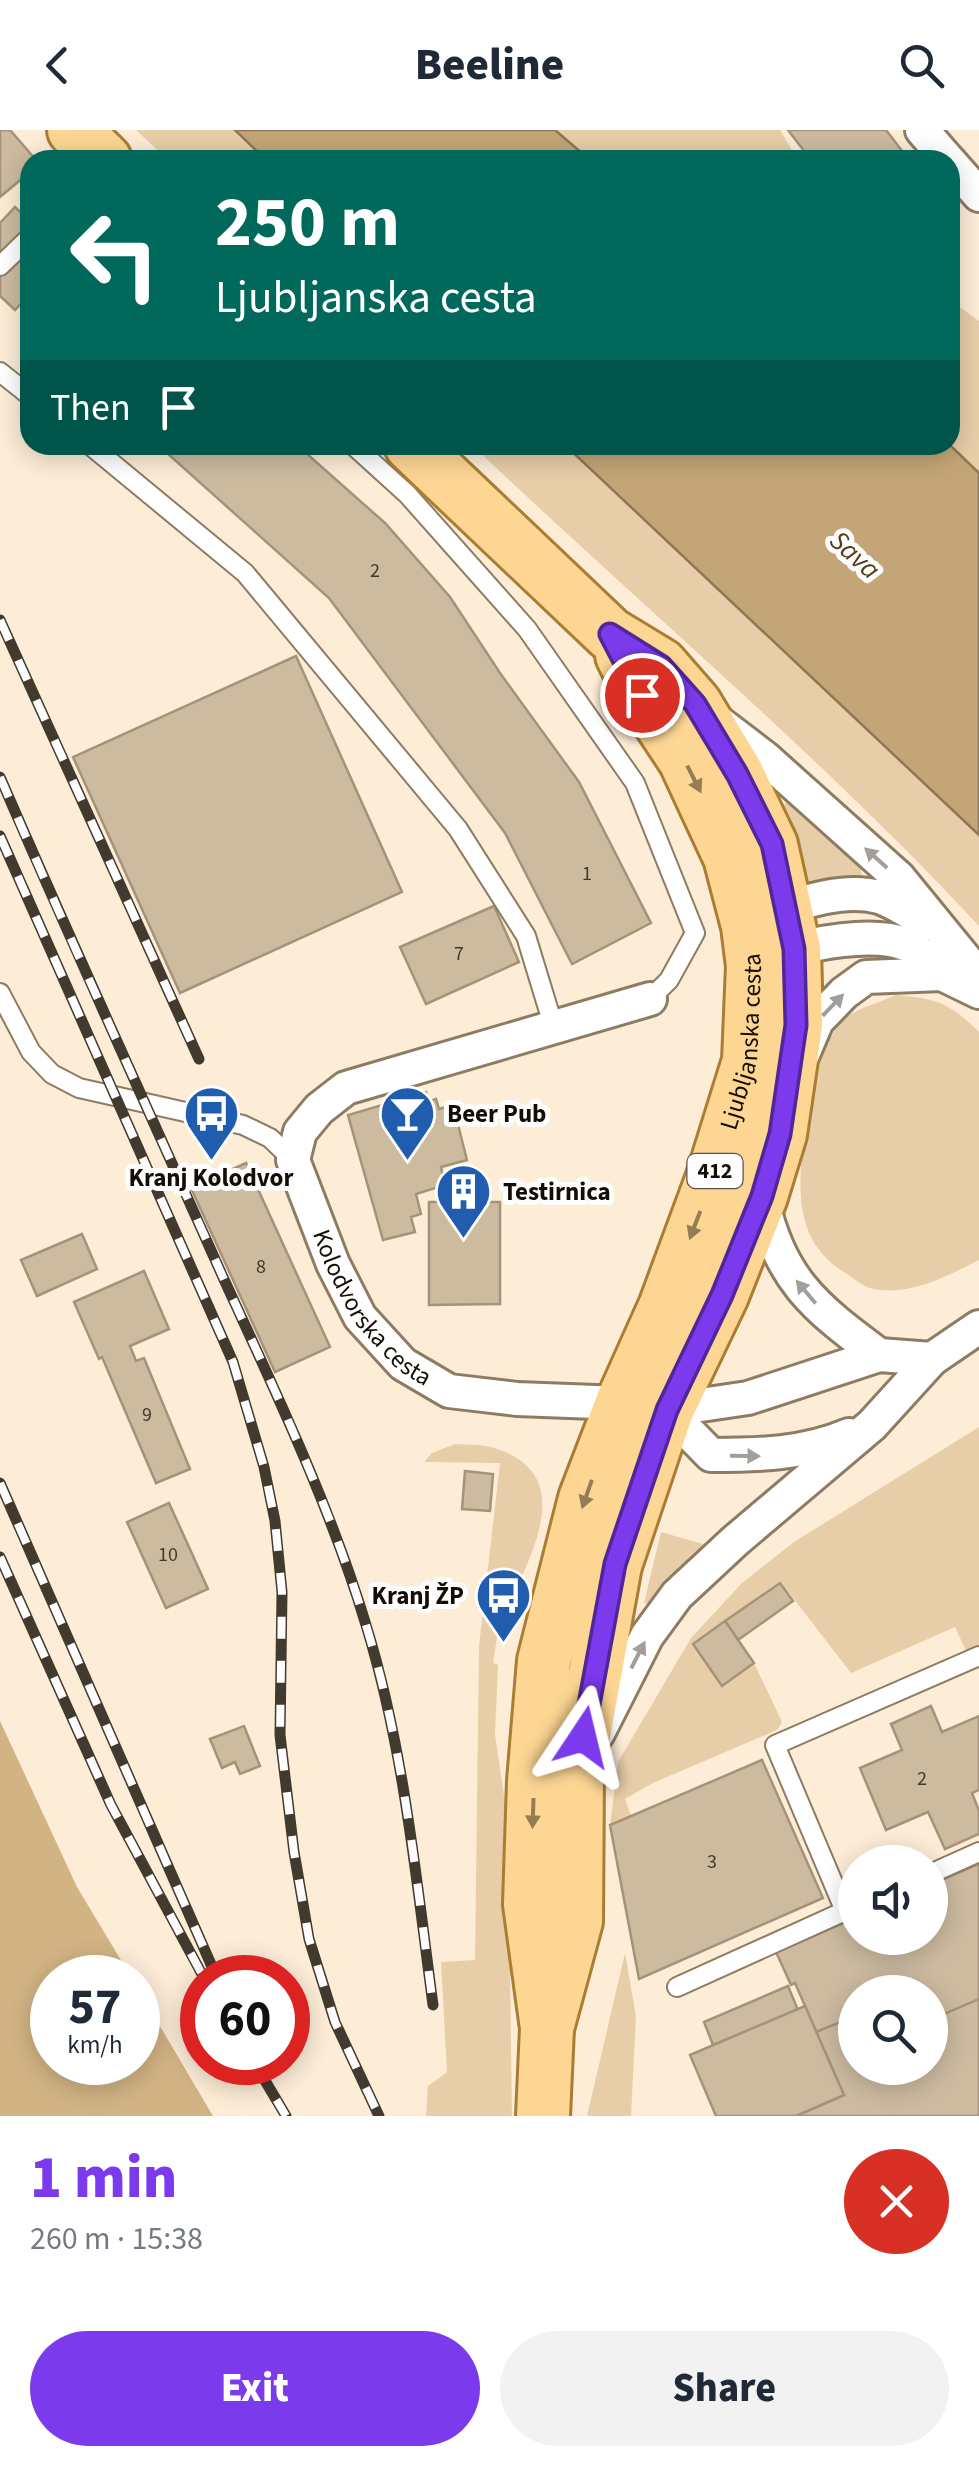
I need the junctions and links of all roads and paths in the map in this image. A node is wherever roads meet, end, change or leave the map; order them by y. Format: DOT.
graph roads {
  1 [pos="74,130"];
  2 [pos="922,130"];
  3 [pos="95,150"];
  4 [pos="939,150"];
  5 [pos="960,173"];
  6 [pos="979,195"];
  7 [pos="20,247"];
  8 [pos="0,266"];
  9 [pos="0,372"];
  10 [pos="20,388"];
  11 [pos="102,455"];
  12 [pos="364,455"];
  13 [pos="422,455"];
  14 [pos="610,634"];
  15 [pos="695,704"];
  16 [pos="940,930"];
  17 [pos="770,937"];
  18 [pos="942,974"];
  19 [pos="979,976"];
  20 [pos="979,992"];
  21 [pos="0,994"];
  22 [pos="650,999"];
  23 [pos="554,1028"];
  24 [pos="788,1090"];
  25 [pos="293,1160"];
  26 [pos="762,1196"];
  27 [pos="979,1327"];
  28 [pos="880,1356"];
  29 [pos="932,1358"];
  30 [pos="644,1407"];
  31 [pos="872,1425"];
  32 [pos="979,1656"];
  33 [pos="577,1772"];
  34 [pos="979,1852"];
  35 [pos="948,1866"];
  36 [pos="838,1883"];
  37 [pos="838,1914"];
  38 [pos="677,1986"];
  39 [pos="547,2028"];
  40 [pos="543,2116"];
  1 -- 3 [label="main road"];
  2 -- 4 [label="street"];
  5 -- 6 [label="street"];
  7 -- 8 [label="lane"];
  9 -- 10 [label="lane"];
  11 -- 23 [label="lane"];
  12 -- 22 [label="lane"];
  13 -- 14 [label="main road, 412"];
  14 -- 15 [label="main road, 412"];
  14 -- 17 [label="main road, Ljubljanska cesta / 412, one-way"];
  16 -- 15 [label="street, one-way"];
  15 -- 17 [label="main road, 412"];
  16 -- 17 [label="street"];
  16 -- 19 [label="street"];
  17 -- 18 [label="street"];
  17 -- 24 [label="main road, 412"];
  17 -- 30 [label="main road, Ljubljanska cesta / 412, one-way"];
  18 -- 20 [label="street"];
  24 -- 18 [label="street, one-way"];
  21 -- 25 [label="lane"];
  22 -- 23 [label="street"];
  23 -- 25 [label="street"];
  24 -- 26 [label="main road, 412"];
  25 -- 30 [label="street, Kolodvorska cesta"];
  28 -- 26 [label="street, one-way"];
  26 -- 30 [label="main road, 412"];
  27 -- 29 [label="street, Ljubljanska cesta"];
  28 -- 29 [label="street"];
  28 -- 30 [label="street"];
  29 -- 31 [label="street, Ljubljanska cesta"];
  30 -- 31 [label="street, Ljubljanska cesta, one-way"];
  30 -- 33 [label="main road, 412"];
  30 -- 39 [label="main road, Ljubljanska cesta / 412, one-way"];
  33 -- 31 [label="street, Ljubljanska cesta, one-way"];
  32 -- 36 [label="lane"];
  33 -- 39 [label="main road, Ljubljanska cesta / 412"];
  34 -- 35 [label="lane"];
  37 -- 38 [label="lane"];
  39 -- 40 [label="main road, Ljubljanska cesta / 412"];
}
